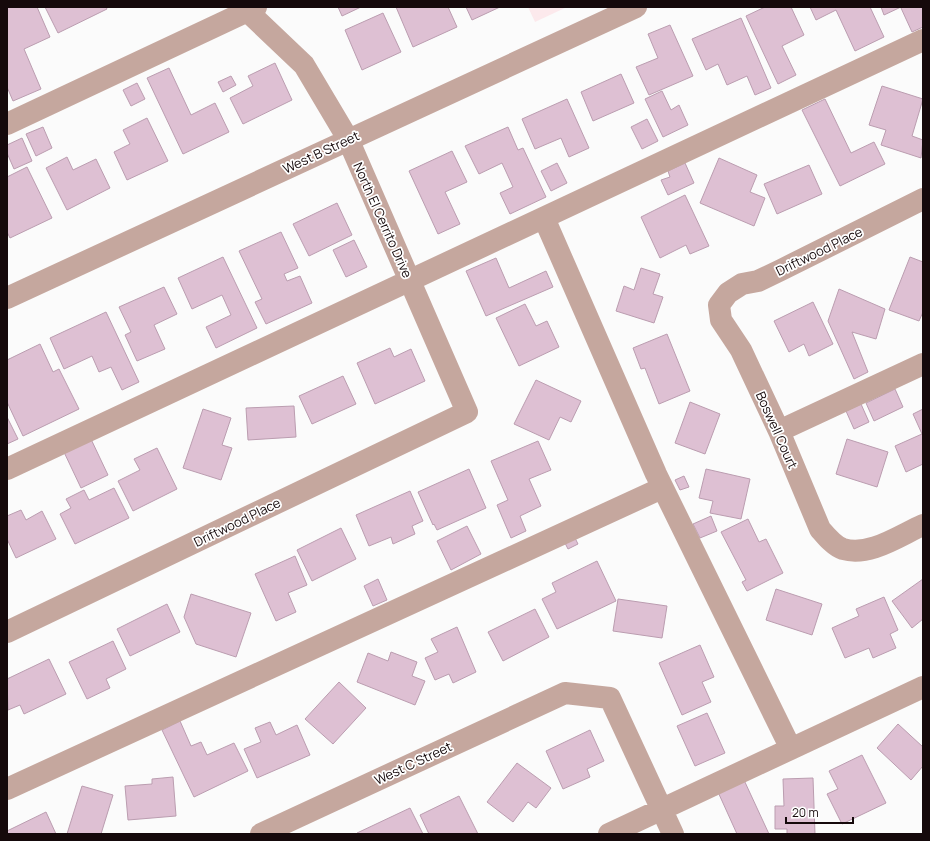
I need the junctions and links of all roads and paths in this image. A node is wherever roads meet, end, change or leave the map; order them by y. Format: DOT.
graph roads {
  1 [pos="636,7"];
  2 [pos="249,8"];
  3 [pos="923,40"];
  4 [pos="7,124"];
  5 [pos="348,139"];
  6 [pos="923,200"];
  7 [pos="544,218"];
  8 [pos="409,279"];
  9 [pos="7,298"];
  10 [pos="719,305"];
  11 [pos="923,364"];
  12 [pos="467,412"];
  13 [pos="779,431"];
  14 [pos="7,469"];
  15 [pos="662,488"];
  16 [pos="923,525"];
  17 [pos="7,632"];
  18 [pos="923,687"];
  19 [pos="791,749"];
  20 [pos="7,789"];
  21 [pos="662,809"];
  22 [pos="261,834"];
  23 [pos="609,834"];
  24 [pos="673,834"];
  1 -- 5 [label="street, West B Street"];
  2 -- 4 [label="street"];
  2 -- 5 [label="street, North El Cerrito Drive"];
  3 -- 7 [label="street"];
  5 -- 8 [label="street, North El Cerrito Drive"];
  5 -- 9 [label="street, West B Street"];
  6 -- 10 [label="street, Driftwood Place"];
  7 -- 8 [label="street"];
  7 -- 15 [label="street"];
  8 -- 12 [label="street, North El Cerrito Drive"];
  8 -- 14 [label="street"];
  10 -- 13 [label="street, Boswell Court"];
  11 -- 13 [label="street"];
  12 -- 17 [label="street, Driftwood Place"];
  13 -- 16 [label="street, Boswell Court"];
  15 -- 19 [label="street"];
  15 -- 20 [label="street"];
  18 -- 19 [label="street"];
  19 -- 21 [label="street"];
  21 -- 22 [label="street, West C Street"];
  21 -- 23 [label="street"];
  21 -- 24 [label="street"];
}
